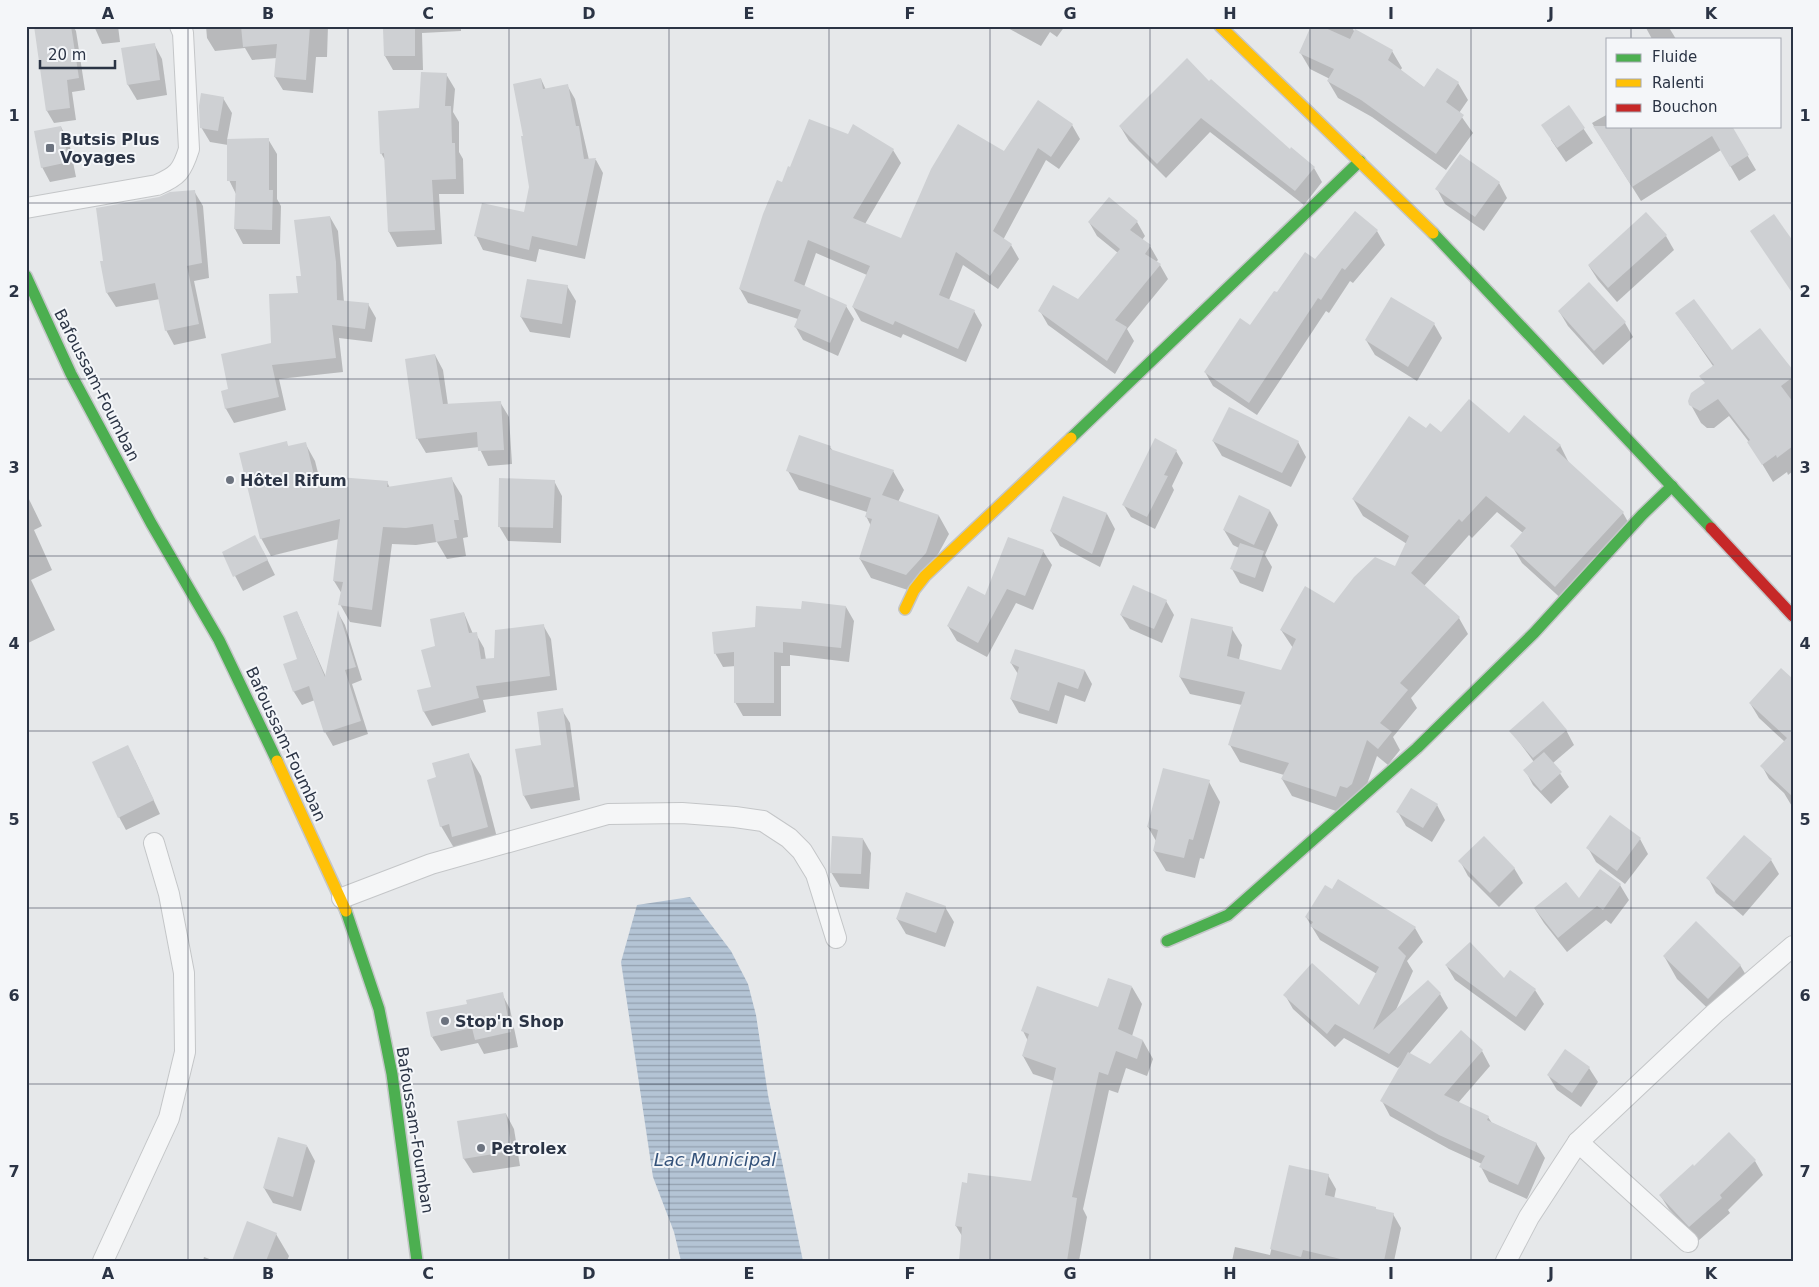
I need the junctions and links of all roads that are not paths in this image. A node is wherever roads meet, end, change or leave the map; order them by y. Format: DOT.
graph roads {
  1 [pos="180,26"];
  2 [pos="1220,26"];
  3 [pos="1360,161"];
  4 [pos="26,208"];
  5 [pos="26,276"];
  6 [pos="1672,486"];
  7 [pos="905,609"];
  8 [pos="1793,616"];
  9 [pos="154,843"];
  10 [pos="342,898"];
  11 [pos="836,938"];
  12 [pos="1167,941"];
  13 [pos="1793,946"];
  14 [pos="1578,1142"];
  15 [pos="1688,1242"];
  16 [pos="103,1261"];
  17 [pos="417,1261"];
  18 [pos="1506,1261"];
  1 -- 4 [label="street"];
  2 -- 3 [label="main road"];
  3 -- 6 [label="main road"];
  3 -- 7 [label="main road"];
  5 -- 10 [label="main road, Bafoussam-Foumban"];
  6 -- 8 [label="main road"];
  6 -- 12 [label="main road"];
  9 -- 16 [label="street"];
  10 -- 11 [label="street"];
  10 -- 17 [label="main road, Bafoussam-Foumban"];
  13 -- 14 [label="street"];
  14 -- 15 [label="street"];
  14 -- 18 [label="street"];
}
